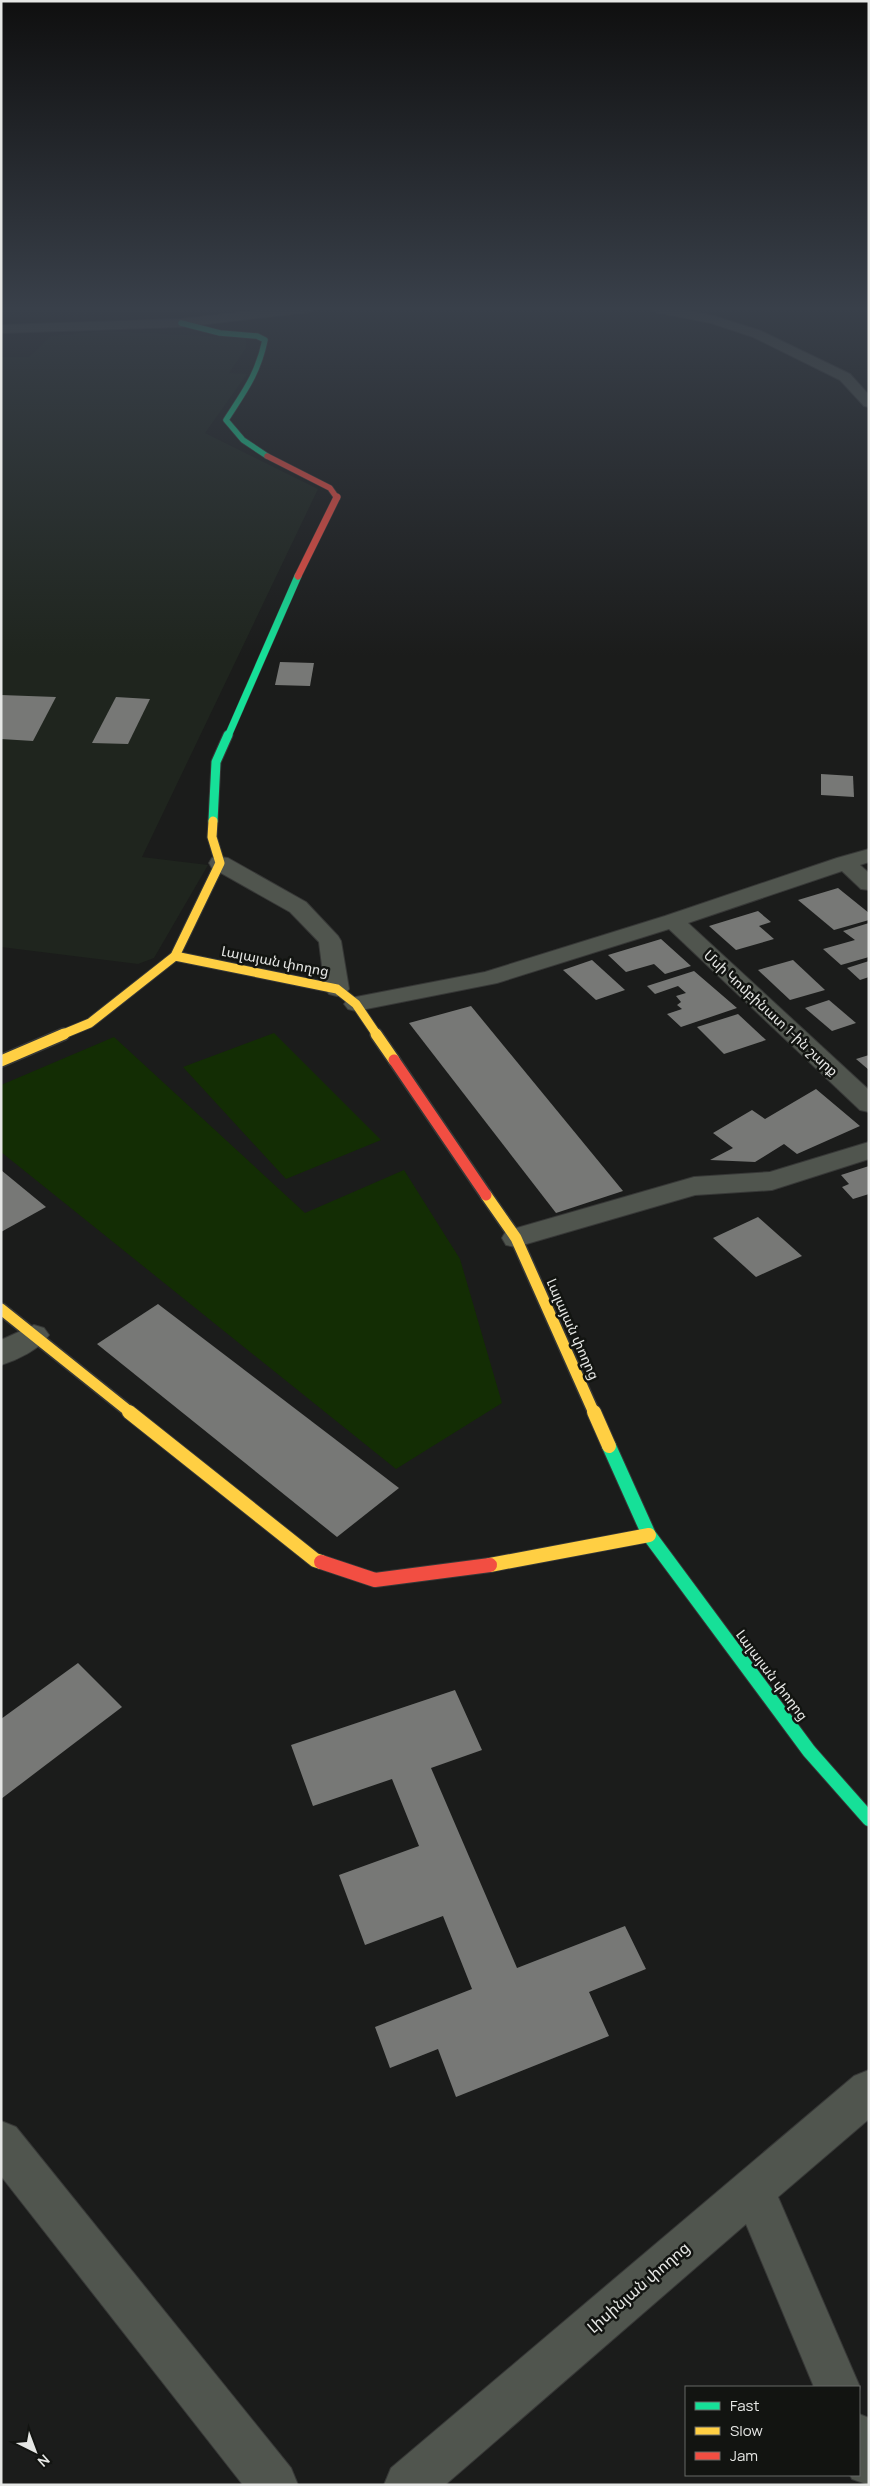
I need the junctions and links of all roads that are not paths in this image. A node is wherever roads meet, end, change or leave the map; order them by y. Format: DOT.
graph roads {
  1 [pos="228,424"];
  2 [pos="869,855"];
  3 [pos="844,862"];
  4 [pos="220,863"];
  5 [pos="869,884"];
  6 [pos="672,921"];
  7 [pos="175,956"];
  8 [pos="337,989"];
  9 [pos="356,1004"];
  10 [pos="1,1061"];
  11 [pos="869,1104"];
  12 [pos="869,1150"];
  13 [pos="516,1238"];
  14 [pos="1,1309"];
  15 [pos="34,1335"];
  16 [pos="1,1354"];
  17 [pos="649,1535"];
  18 [pos="869,1819"];
  19 [pos="869,2091"];
  20 [pos="1,2142"];
  21 [pos="753,2189"];
  22 [pos="837,2386"];
  23 [pos="860,2440"];
  24 [pos="869,2462"];
  25 [pos="274,2485"];
  26 [pos="408,2485"];
  1 -- 4 [label="street"];
  2 -- 3 [label="street"];
  3 -- 5 [label="street"];
  3 -- 6 [label="street"];
  4 -- 7 [label="street"];
  4 -- 8 [label="street"];
  6 -- 9 [label="street"];
  6 -- 11 [label="street, Մսի Կոմբինատ 1-ին շարք"];
  7 -- 8 [label="street, Լալայան փողոց"];
  7 -- 10 [label="street"];
  8 -- 9 [label="street, Լալայան փողոց"];
  9 -- 13 [label="street, Լալայան փողոց"];
  12 -- 13 [label="street"];
  13 -- 17 [label="street, Լալայան փողոց"];
  14 -- 15 [label="street"];
  15 -- 16 [label="street"];
  15 -- 17 [label="street"];
  17 -- 18 [label="street, Լալայան փողոց"];
  19 -- 21 [label="street, Լիսինյան փողոց"];
  20 -- 25 [label="street"];
  21 -- 22 [label="street"];
  21 -- 26 [label="street, Լիսինյան փողոց"];
  23 -- 24 [label="street"];
}
